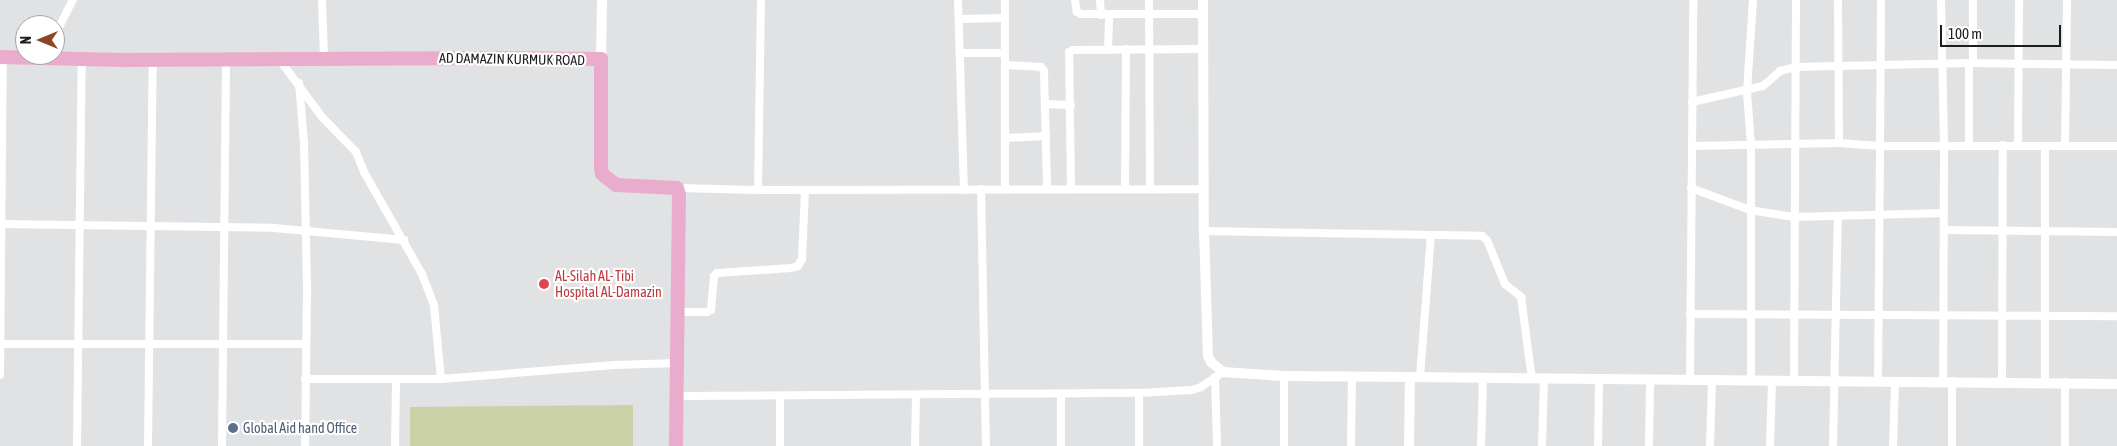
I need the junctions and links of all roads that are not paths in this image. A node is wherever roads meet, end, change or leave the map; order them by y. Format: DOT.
graph roads {
  1 [pos="73,0"];
  2 [pos="322,0"];
  3 [pos="602,0"];
  4 [pos="761,0"];
  5 [pos="958,0"];
  6 [pos="1004,0"];
  7 [pos="1075,0"];
  8 [pos="1100,0"];
  9 [pos="1149,0"];
  10 [pos="1203,0"];
  11 [pos="1693,0"];
  12 [pos="1753,0"];
  13 [pos="1796,0"];
  14 [pos="1838,0"];
  15 [pos="1880,0"];
  16 [pos="1941,0"];
  17 [pos="1972,0"];
  18 [pos="2020,0"];
  19 [pos="2067,0"];
  20 [pos="1149,14"];
  21 [pos="1203,14"];
  22 [pos="1105,15"];
  23 [pos="65,16"];
  24 [pos="1004,18"];
  25 [pos="959,19"];
  26 [pos="1149,49"];
  27 [pos="1203,49"];
  28 [pos="1108,50"];
  29 [pos="1126,50"];
  30 [pos="960,53"];
  31 [pos="1005,53"];
  32 [pos="2,57"];
  33 [pos="15,57"];
  34 [pos="65,58"];
  35 [pos="324,58"];
  36 [pos="82,59"];
  37 [pos="226,59"];
  38 [pos="280,59"];
  39 [pos="153,60"];
  40 [pos="601,60"];
  41 [pos="1942,64"];
  42 [pos="1971,64"];
  43 [pos="2020,64"];
  44 [pos="1005,65"];
  45 [pos="1880,65"];
  46 [pos="2067,65"];
  47 [pos="2117,65"];
  48 [pos="1796,67"];
  49 [pos="1839,67"];
  50 [pos="299,83"];
  51 [pos="1747,92"];
  52 [pos="1692,102"];
  53 [pos="1046,104"];
  54 [pos="1071,105"];
  55 [pos="1046,136"];
  56 [pos="1005,138"];
  57 [pos="1794,144"];
  58 [pos="1839,144"];
  59 [pos="1751,145"];
  60 [pos="1969,145"];
  61 [pos="2003,145"];
  62 [pos="1692,146"];
  63 [pos="1880,146"];
  64 [pos="1944,146"];
  65 [pos="2018,146"];
  66 [pos="2045,146"];
  67 [pos="2065,146"];
  68 [pos="2117,146"];
  69 [pos="677,188"];
  70 [pos="1691,188"];
  71 [pos="1047,189"];
  72 [pos="1071,189"];
  73 [pos="1125,189"];
  74 [pos="1150,189"];
  75 [pos="1204,189"];
  76 [pos="758,190"];
  77 [pos="805,190"];
  78 [pos="964,190"];
  79 [pos="981,190"];
  80 [pos="1005,190"];
  81 [pos="1750,210"];
  82 [pos="1944,213"];
  83 [pos="1878,215"];
  84 [pos="1838,216"];
  85 [pos="1794,217"];
  86 [pos="1,224"];
  87 [pos="78,224"];
  88 [pos="152,225"];
  89 [pos="223,227"];
  90 [pos="305,230"];
  91 [pos="1944,230"];
  92 [pos="2003,230"];
  93 [pos="2045,230"];
  94 [pos="1204,231"];
  95 [pos="2117,232"];
  96 [pos="1431,235"];
  97 [pos="404,240"];
  98 [pos="679,312"];
  99 [pos="1690,314"];
  100 [pos="1751,314"];
  101 [pos="1794,314"];
  102 [pos="1836,314"];
  103 [pos="1878,315"];
  104 [pos="1944,315"];
  105 [pos="2002,315"];
  106 [pos="2045,315"];
  107 [pos="2117,316"];
  108 [pos="78,343"];
  109 [pos="223,343"];
  110 [pos="0,344"];
  111 [pos="148,344"];
  112 [pos="306,344"];
  113 [pos="678,363"];
  114 [pos="0,375"];
  115 [pos="1219,375"];
  116 [pos="1284,376"];
  117 [pos="1352,376"];
  118 [pos="1415,377"];
  119 [pos="305,378"];
  120 [pos="1483,378"];
  121 [pos="1532,378"];
  122 [pos="1544,378"];
  123 [pos="441,379"];
  124 [pos="1599,379"];
  125 [pos="396,380"];
  126 [pos="1650,380"];
  127 [pos="1690,380"];
  128 [pos="1751,380"];
  129 [pos="1834,380"];
  130 [pos="1712,381"];
  131 [pos="1772,381"];
  132 [pos="1794,381"];
  133 [pos="1878,381"];
  134 [pos="1895,381"];
  135 [pos="1948,381"];
  136 [pos="2002,381"];
  137 [pos="2045,382"];
  138 [pos="2065,382"];
  139 [pos="2117,384"];
  140 [pos="1139,393"];
  141 [pos="1061,394"];
  142 [pos="986,395"];
  143 [pos="677,396"];
  144 [pos="916,396"];
  145 [pos="780,397"];
  146 [pos="77,446"];
  147 [pos="148,446"];
  148 [pos="222,446"];
  149 [pos="305,446"];
  150 [pos="395,446"];
  151 [pos="676,446"];
  152 [pos="780,446"];
  153 [pos="915,446"];
  154 [pos="986,446"];
  155 [pos="1061,446"];
  156 [pos="1138,446"];
  157 [pos="1217,446"];
  158 [pos="1284,446"];
  159 [pos="1351,446"];
  160 [pos="1409,446"];
  161 [pos="1481,446"];
  162 [pos="1542,446"];
  163 [pos="1598,446"];
  164 [pos="1649,446"];
  165 [pos="1710,446"];
  166 [pos="1770,446"];
  167 [pos="1833,446"];
  168 [pos="1893,446"];
  169 [pos="1953,446"];
  170 [pos="2065,446"];
  1 -- 23 [label="street"];
  2 -- 35 [label="street"];
  3 -- 40 [label="street"];
  4 -- 76 [label="street"];
  5 -- 25 [label="street"];
  6 -- 24 [label="street"];
  7 -- 22 [label="street"];
  8 -- 22 [label="street"];
  9 -- 20 [label="street"];
  10 -- 21 [label="street"];
  11 -- 52 [label="street"];
  12 -- 51 [label="street"];
  13 -- 48 [label="street"];
  14 -- 49 [label="street"];
  15 -- 45 [label="street"];
  16 -- 41 [label="street"];
  17 -- 42 [label="street"];
  18 -- 43 [label="street"];
  19 -- 46 [label="street"];
  20 -- 21 [label="street"];
  20 -- 22 [label="street"];
  20 -- 26 [label="street"];
  21 -- 27 [label="street"];
  22 -- 28 [label="street"];
  24 -- 25 [label="street"];
  24 -- 31 [label="street"];
  25 -- 30 [label="street"];
  26 -- 27 [label="street"];
  26 -- 29 [label="street"];
  26 -- 74 [label="street"];
  27 -- 75 [label="street"];
  28 -- 29 [label="street"];
  28 -- 54 [label="street"];
  29 -- 73 [label="street"];
  30 -- 31 [label="street"];
  30 -- 78 [label="street"];
  31 -- 44 [label="street"];
  32 -- 33 [label="highway, AD DAMAZIN KURMUK ROAD"];
  32 -- 86 [label="street"];
  34 -- 36 [label="highway, AD DAMAZIN KURMUK ROAD"];
  35 -- 38 [label="highway, AD DAMAZIN KURMUK ROAD"];
  35 -- 40 [label="highway, AD DAMAZIN KURMUK ROAD"];
  36 -- 39 [label="highway, AD DAMAZIN KURMUK ROAD"];
  36 -- 87 [label="street"];
  37 -- 38 [label="highway, AD DAMAZIN KURMUK ROAD"];
  37 -- 39 [label="highway, AD DAMAZIN KURMUK ROAD"];
  37 -- 89 [label="street"];
  38 -- 50 [label="street"];
  39 -- 88 [label="street"];
  40 -- 69 [label="highway, AD DAMAZIN KURMUK ROAD"];
  41 -- 42 [label="street"];
  41 -- 45 [label="street"];
  41 -- 64 [label="street"];
  42 -- 43 [label="street"];
  42 -- 60 [label="street"];
  43 -- 46 [label="street"];
  43 -- 65 [label="street"];
  44 -- 53 [label="street"];
  44 -- 56 [label="street"];
  45 -- 49 [label="street"];
  45 -- 63 [label="street"];
  46 -- 47 [label="street"];
  46 -- 67 [label="street"];
  48 -- 49 [label="street"];
  48 -- 51 [label="street"];
  48 -- 57 [label="street"];
  49 -- 58 [label="street"];
  50 -- 90 [label="street"];
  50 -- 97 [label="street"];
  51 -- 52 [label="street"];
  51 -- 59 [label="street"];
  52 -- 62 [label="street"];
  53 -- 54 [label="street"];
  53 -- 55 [label="street"];
  54 -- 72 [label="street"];
  55 -- 56 [label="street"];
  55 -- 71 [label="street"];
  56 -- 80 [label="street"];
  57 -- 58 [label="street"];
  57 -- 59 [label="street"];
  57 -- 85 [label="street"];
  58 -- 63 [label="street"];
  59 -- 62 [label="street"];
  59 -- 81 [label="street"];
  60 -- 61 [label="street"];
  60 -- 64 [label="street"];
  61 -- 65 [label="street"];
  61 -- 92 [label="street"];
  62 -- 70 [label="street"];
  63 -- 64 [label="street"];
  63 -- 83 [label="street"];
  64 -- 82 [label="street"];
  65 -- 66 [label="street"];
  66 -- 67 [label="street"];
  66 -- 93 [label="street"];
  67 -- 68 [label="street"];
  69 -- 76 [label="street"];
  69 -- 98 [label="highway"];
  70 -- 81 [label="street"];
  70 -- 99 [label="street"];
  71 -- 72 [label="street"];
  71 -- 80 [label="street"];
  72 -- 73 [label="street"];
  73 -- 74 [label="street"];
  74 -- 75 [label="street"];
  75 -- 94 [label="street"];
  76 -- 77 [label="street"];
  77 -- 78 [label="street"];
  77 -- 98 [label="street"];
  78 -- 79 [label="street"];
  79 -- 80 [label="street"];
  79 -- 142 [label="street"];
  81 -- 85 [label="street"];
  81 -- 100 [label="street"];
  82 -- 83 [label="street"];
  82 -- 91 [label="street"];
  83 -- 84 [label="street"];
  83 -- 103 [label="street"];
  84 -- 85 [label="street"];
  84 -- 102 [label="street"];
  85 -- 101 [label="street"];
  86 -- 87 [label="street"];
  86 -- 110 [label="street"];
  87 -- 88 [label="street"];
  87 -- 108 [label="street"];
  88 -- 89 [label="street"];
  88 -- 111 [label="street"];
  89 -- 90 [label="street"];
  89 -- 109 [label="street"];
  90 -- 97 [label="street"];
  90 -- 112 [label="street"];
  91 -- 92 [label="street"];
  91 -- 104 [label="street"];
  92 -- 93 [label="street"];
  92 -- 105 [label="street"];
  93 -- 95 [label="street"];
  93 -- 106 [label="street"];
  94 -- 96 [label="street"];
  94 -- 115 [label="street"];
  96 -- 118 [label="street"];
  96 -- 121 [label="street"];
  97 -- 123 [label="street"];
  98 -- 113 [label="highway"];
  99 -- 100 [label="street"];
  99 -- 127 [label="street"];
  100 -- 101 [label="street"];
  100 -- 128 [label="street"];
  101 -- 102 [label="street"];
  101 -- 132 [label="street"];
  102 -- 103 [label="street"];
  102 -- 129 [label="street"];
  103 -- 104 [label="street"];
  103 -- 133 [label="street"];
  104 -- 105 [label="street"];
  104 -- 135 [label="street"];
  105 -- 106 [label="street"];
  105 -- 136 [label="street"];
  106 -- 107 [label="street"];
  106 -- 137 [label="street"];
  108 -- 110 [label="street"];
  108 -- 111 [label="street"];
  108 -- 146 [label="street"];
  109 -- 111 [label="street"];
  109 -- 112 [label="street"];
  109 -- 148 [label="street"];
  110 -- 114 [label="street"];
  111 -- 147 [label="street"];
  112 -- 119 [label="street"];
  113 -- 123 [label="street"];
  113 -- 143 [label="highway"];
  115 -- 116 [label="street"];
  115 -- 140 [label="street"];
  115 -- 157 [label="street"];
  116 -- 117 [label="street"];
  116 -- 158 [label="street"];
  117 -- 118 [label="street"];
  117 -- 159 [label="street"];
  118 -- 120 [label="street"];
  118 -- 160 [label="street"];
  119 -- 125 [label="street"];
  119 -- 149 [label="street"];
  120 -- 121 [label="street"];
  120 -- 161 [label="street"];
  121 -- 122 [label="street"];
  122 -- 124 [label="street"];
  122 -- 162 [label="street"];
  123 -- 125 [label="street"];
  124 -- 126 [label="street"];
  124 -- 163 [label="street"];
  125 -- 150 [label="street"];
  126 -- 127 [label="street"];
  126 -- 164 [label="street"];
  127 -- 130 [label="street"];
  128 -- 130 [label="street"];
  128 -- 131 [label="street"];
  129 -- 132 [label="street"];
  129 -- 133 [label="street"];
  129 -- 167 [label="street"];
  130 -- 165 [label="street"];
  131 -- 132 [label="street"];
  131 -- 166 [label="street"];
  133 -- 134 [label="street"];
  134 -- 135 [label="street"];
  134 -- 168 [label="street"];
  135 -- 136 [label="street"];
  135 -- 169 [label="street"];
  136 -- 137 [label="street"];
  137 -- 138 [label="street"];
  138 -- 139 [label="street"];
  138 -- 170 [label="street"];
  140 -- 141 [label="street"];
  140 -- 156 [label="street"];
  141 -- 142 [label="street"];
  141 -- 155 [label="street"];
  142 -- 144 [label="street"];
  142 -- 154 [label="street"];
  143 -- 145 [label="street"];
  143 -- 151 [label="highway"];
  144 -- 145 [label="street"];
  144 -- 153 [label="street"];
  145 -- 152 [label="street"];
}
